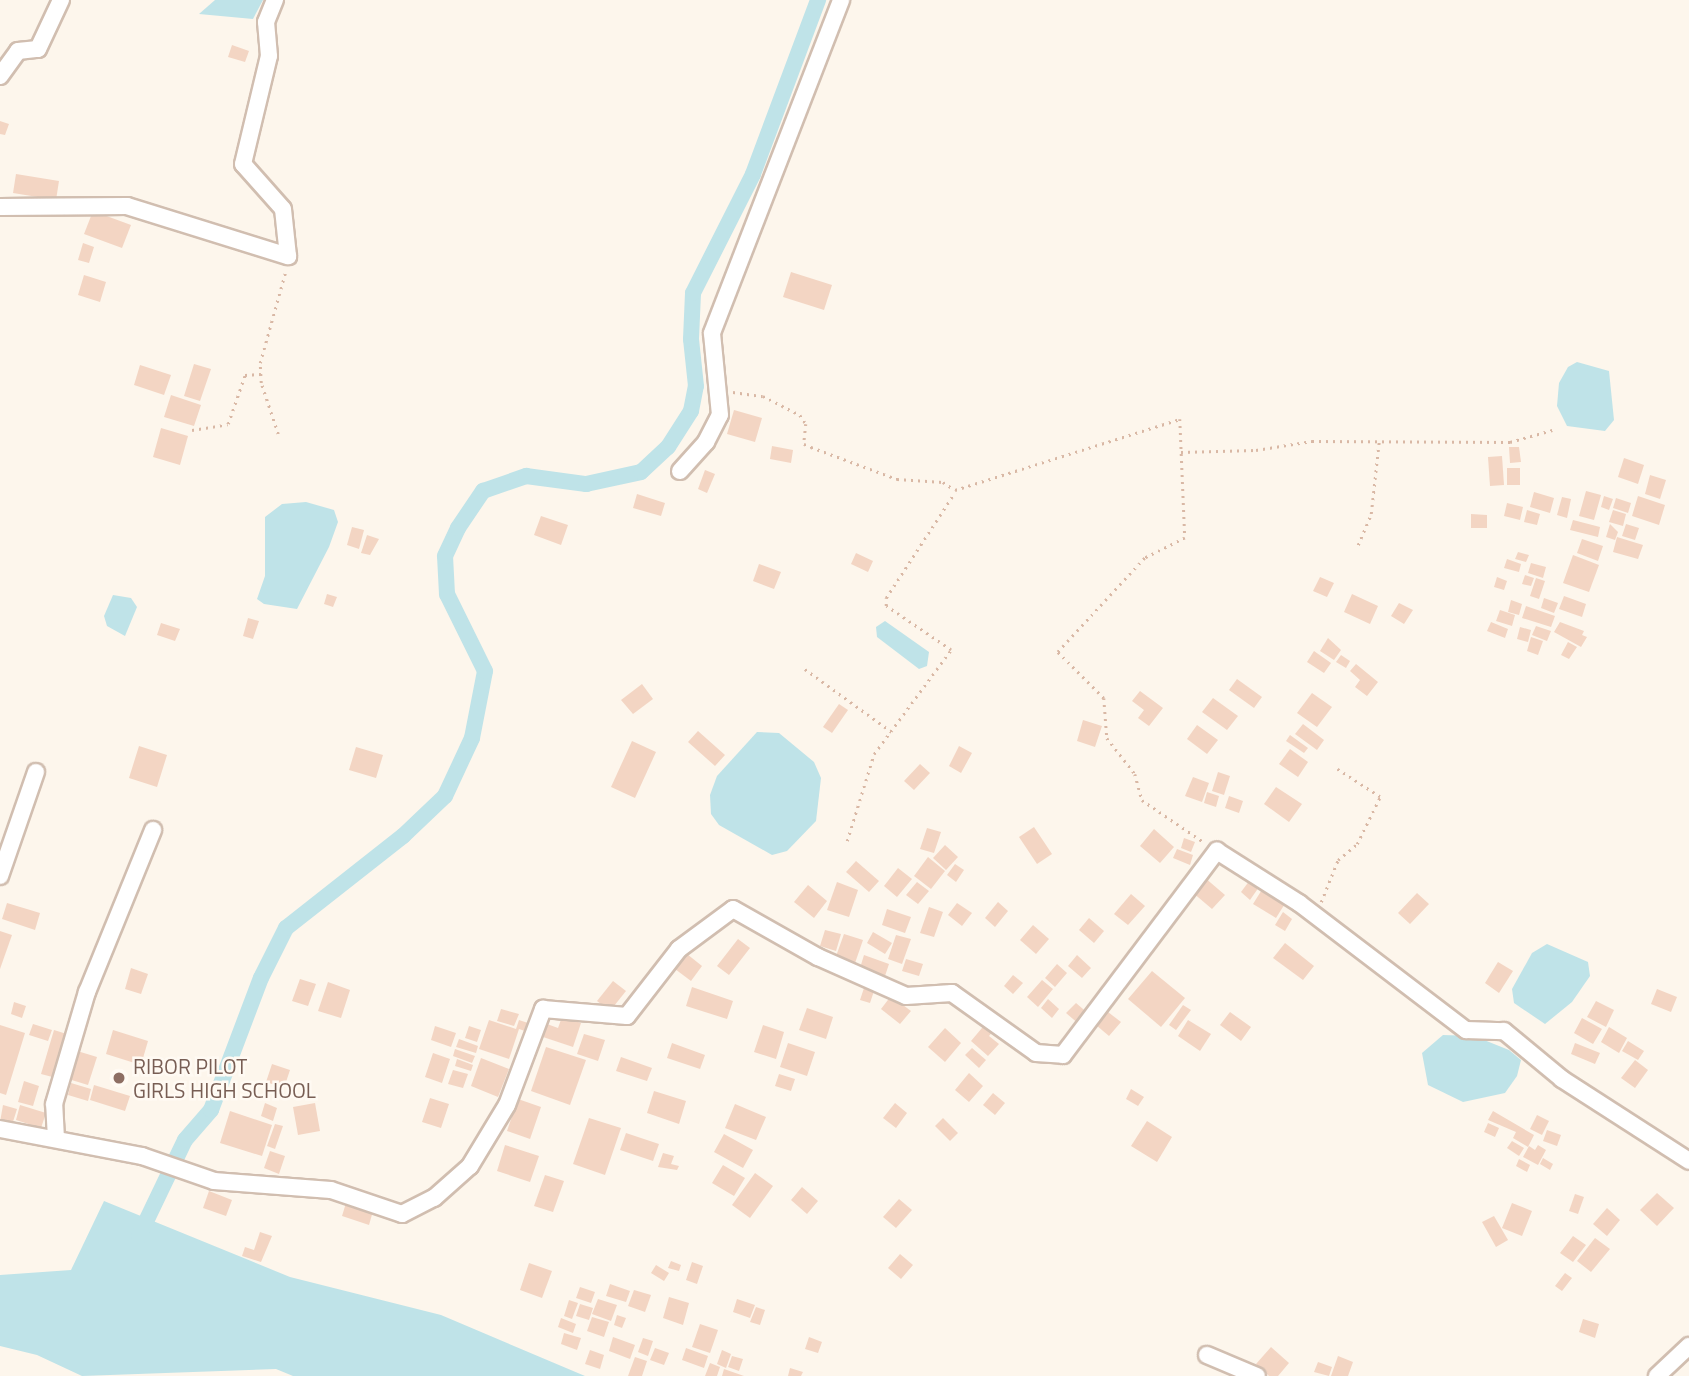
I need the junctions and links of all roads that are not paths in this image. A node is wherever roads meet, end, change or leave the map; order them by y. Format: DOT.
graph roads {
  1 [pos="61,0"];
  2 [pos="275,0"];
  3 [pos="841,0"];
  4 [pos="0,76"];
  5 [pos="0,207"];
  6 [pos="680,471"];
  7 [pos="36,772"];
  8 [pos="153,830"];
  9 [pos="0,876"];
  10 [pos="0,1129"];
  11 [pos="56,1139"];
  12 [pos="1689,1161"];
  13 [pos="1689,1346"];
  14 [pos="1208,1355"];
  15 [pos="1257,1376"];
  16 [pos="1657,1376"];
  1 -- 4 [label="street"];
  2 -- 5 [label="street"];
  3 -- 6 [label="street"];
  7 -- 9 [label="street"];
  8 -- 11 [label="street"];
  10 -- 11 [label="street"];
  11 -- 12 [label="street"];
  13 -- 16 [label="street"];
  14 -- 15 [label="street"];
}
